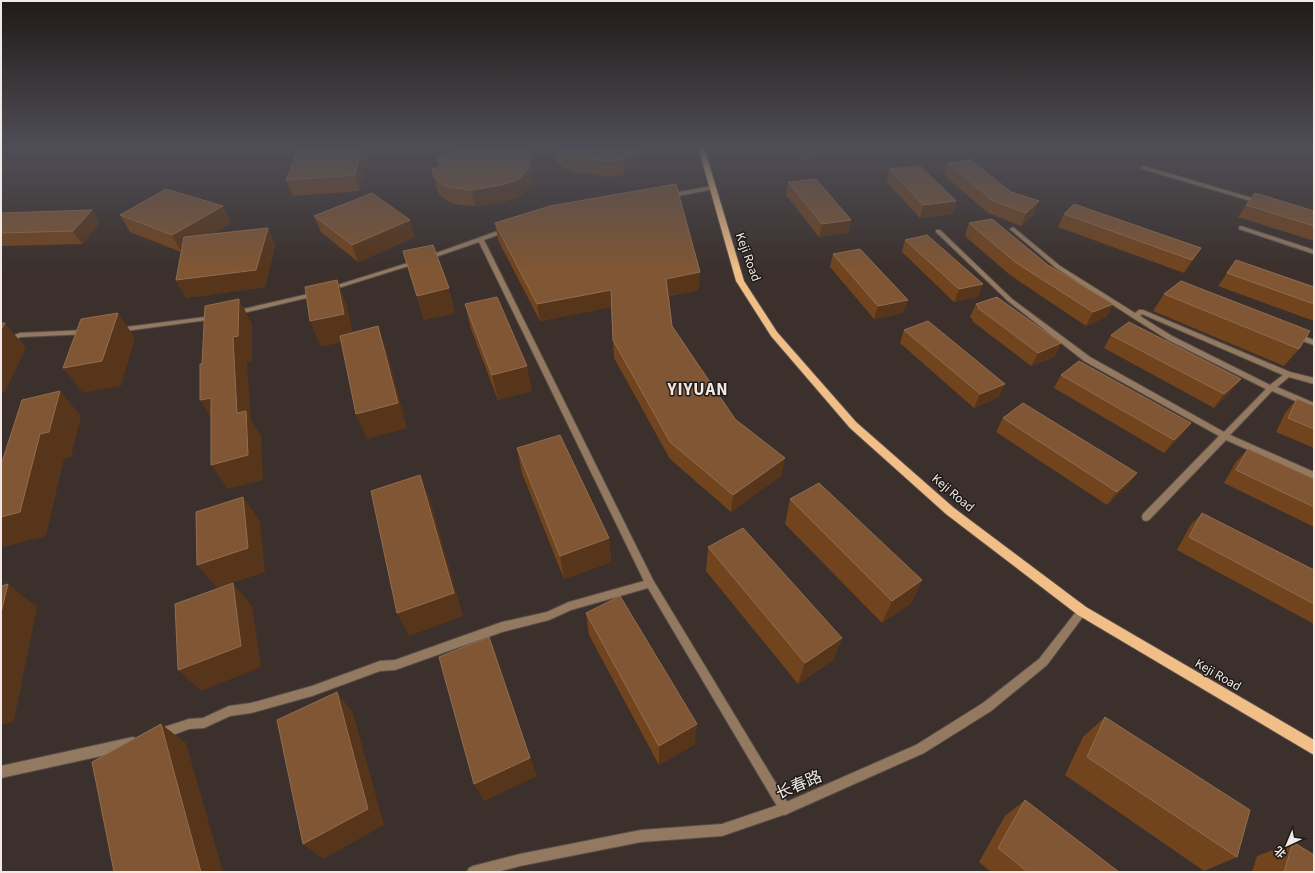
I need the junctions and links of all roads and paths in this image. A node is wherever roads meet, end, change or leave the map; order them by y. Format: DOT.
graph roads {
  1 [pos="712,188"];
  2 [pos="1210,188"];
  3 [pos="657,197"];
  4 [pos="1265,204"];
  5 [pos="510,228"];
  6 [pos="1241,228"];
  7 [pos="1013,229"];
  8 [pos="938,231"];
  9 [pos="480,240"];
  10 [pos="1314,252"];
  11 [pos="231,314"];
  12 [pos="224,316"];
  13 [pos="1135,317"];
  14 [pos="95,331"];
  15 [pos="110,331"];
  16 [pos="1292,334"];
  17 [pos="1,342"];
  18 [pos="1314,343"];
  19 [pos="1288,374"];
  20 [pos="1314,381"];
  21 [pos="1271,388"];
  22 [pos="1314,406"];
  23 [pos="1225,436"];
  24 [pos="1314,476"];
  25 [pos="1146,517"];
  26 [pos="650,583"];
  27 [pos="1082,611"];
  28 [pos="1314,748"];
  29 [pos="1,772"];
  30 [pos="785,809"];
  31 [pos="473,872"];
  1 -- 3 [label="street"];
  1 -- 27 [label="main road, Keji Road"];
  2 -- 4 [label="street"];
  5 -- 9 [label="street"];
  6 -- 10 [label="street"];
  7 -- 13 [label="street"];
  8 -- 23 [label="street"];
  9 -- 11 [label="street"];
  9 -- 26 [label="street"];
  12 -- 15 [label="street"];
  13 -- 19 [label="street"];
  13 -- 21 [label="street"];
  14 -- 17 [label="street"];
  16 -- 18 [label="street"];
  19 -- 20 [label="street"];
  19 -- 21 [label="street"];
  21 -- 22 [label="street"];
  21 -- 23 [label="street"];
  23 -- 24 [label="street"];
  23 -- 25 [label="street"];
  26 -- 29 [label="street"];
  26 -- 30 [label="street"];
  27 -- 28 [label="main road, Keji Road"];
  27 -- 30 [label="street, 长春路"];
  30 -- 31 [label="street, 长春路"];
}
